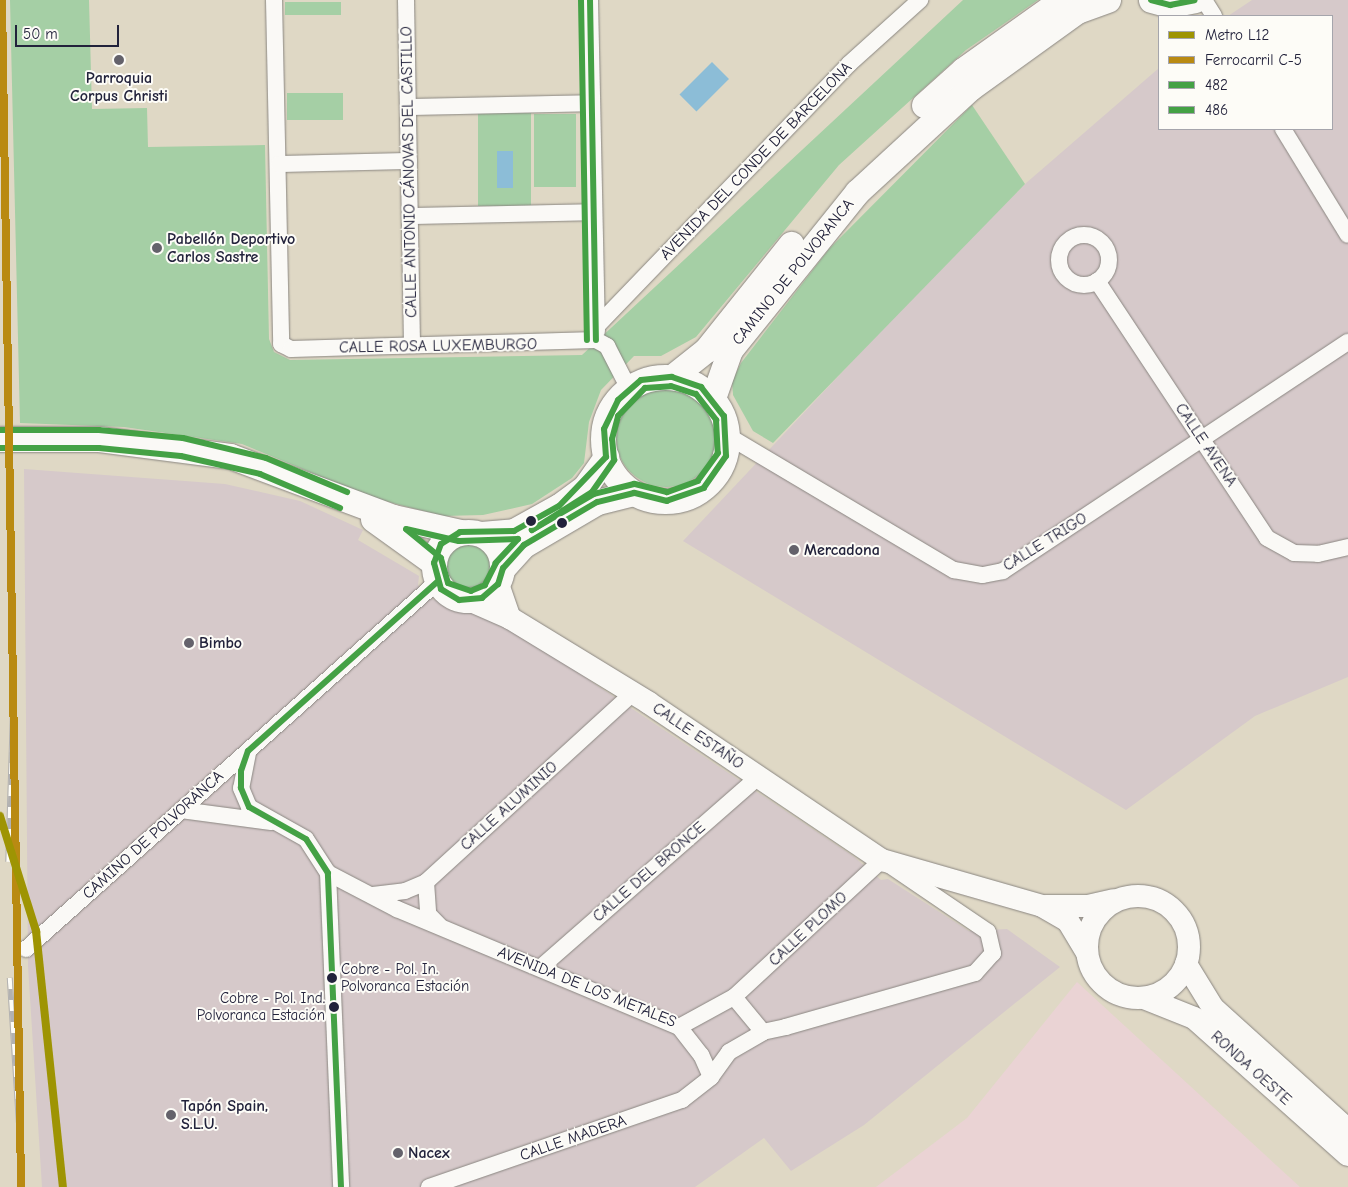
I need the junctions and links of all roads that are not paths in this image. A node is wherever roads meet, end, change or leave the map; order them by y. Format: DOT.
graph roads {
  1 [pos="274,0"];
  2 [pos="406,0"];
  3 [pos="590,0"];
  4 [pos="920,0"];
  5 [pos="1061,0"];
  6 [pos="1108,0"];
  7 [pos="1150,0"];
  8 [pos="1195,0"];
  9 [pos="1204,0"];
  10 [pos="907,6"];
  11 [pos="1213,15"];
  12 [pos="592,103"];
  13 [pos="408,107"];
  14 [pos="1284,130"];
  15 [pos="409,161"];
  16 [pos="279,164"];
  17 [pos="594,212"];
  18 [pos="410,216"];
  19 [pos="1348,235"];
  20 [pos="1097,281"];
  21 [pos="597,333"];
  22 [pos="1348,342"];
  23 [pos="412,345"];
  24 [pos="672,377"];
  25 [pos="629,389"];
  26 [pos="713,398"];
  27 [pos="728,436"];
  28 [pos="0,439"];
  29 [pos="1202,440"];
  30 [pos="606,457"];
  31 [pos="634,493"];
  32 [pos="344,500"];
  33 [pos="470,533"];
  34 [pos="1348,547"];
  35 [pos="436,572"];
  36 [pos="500,576"];
  37 [pos="471,601"];
  38 [pos="510,618"];
  39 [pos="633,693"];
  40 [pos="248,751"];
  41 [pos="758,776"];
  42 [pos="181,810"];
  43 [pos="270,822"];
  44 [pos="882,860"];
  45 [pos="328,873"];
  46 [pos="426,882"];
  47 [pos="373,895"];
  48 [pos="1123,898"];
  49 [pos="1042,906"];
  50 [pos="442,928"];
  51 [pos="26,949"];
  52 [pos="1086,951"];
  53 [pos="1186,964"];
  54 [pos="540,968"];
  55 [pos="734,997"];
  56 [pos="1144,998"];
  57 [pos="679,1028"];
  58 [pos="763,1032"];
  59 [pos="711,1077"];
  60 [pos="1348,1130"];
  61 [pos="1348,1155"];
  62 [pos="341,1187"];
  63 [pos="429,1187"];
  1 -- 16 [label="street"];
  2 -- 13 [label="street, CALLE ANTONIO CÁNOVAS DEL CASTILLO"];
  3 -- 12 [label="street"];
  4 -- 10 [label="street, AVENIDA DEL CONDE DE BARCELONA"];
  5 -- 24 [label="main road, CAMINO DE POLVORANCA"];
  6 -- 26 [label="main road, CAMINO DE POLVORANCA"];
  7 -- 8 [label="main road"];
  9 -- 11 [label="street"];
  10 -- 21 [label="street, AVENIDA DEL CONDE DE BARCELONA"];
  12 -- 13 [label="street"];
  12 -- 17 [label="street"];
  13 -- 15 [label="street, CALLE ANTONIO CÁNOVAS DEL CASTILLO"];
  14 -- 19 [label="street"];
  15 -- 16 [label="street"];
  15 -- 18 [label="street, CALLE ANTONIO CÁNOVAS DEL CASTILLO"];
  16 -- 23 [label="street, CALLE ROSA LUXEMBURGO"];
  17 -- 18 [label="street"];
  17 -- 21 [label="street"];
  18 -- 23 [label="street, CALLE ANTONIO CÁNOVAS DEL CASTILLO"];
  20 -- 29 [label="street, CALLE AVENA"];
  21 -- 23 [label="street, CALLE ROSA LUXEMBURGO"];
  21 -- 25 [label="street"];
  22 -- 29 [label="street, CALLE TRIGO"];
  24 -- 25 [label="main road"];
  24 -- 26 [label="main road"];
  25 -- 30 [label="main road"];
  26 -- 27 [label="main road"];
  27 -- 29 [label="street, CALLE TRIGO"];
  27 -- 31 [label="main road"];
  28 -- 32 [label="main road"];
  29 -- 34 [label="street, CALLE AVENA"];
  30 -- 31 [label="main road"];
  30 -- 33 [label="main road"];
  31 -- 36 [label="main road"];
  32 -- 33 [label="main road"];
  32 -- 35 [label="main road"];
  33 -- 35 [label="main road"];
  33 -- 36 [label="main road"];
  35 -- 37 [label="main road"];
  35 -- 40 [label="street, CAMINO DE POLVORANCA"];
  36 -- 37 [label="main road"];
  36 -- 38 [label="main road"];
  37 -- 38 [label="main road, CALLE ESTAÑO"];
  38 -- 39 [label="main road, CALLE ESTAÑO"];
  39 -- 41 [label="main road, CALLE ESTAÑO"];
  39 -- 46 [label="street, CALLE ALUMINIO"];
  40 -- 42 [label="street, CAMINO DE POLVORANCA"];
  40 -- 43 [label="street"];
  41 -- 44 [label="main road, CALLE ESTAÑO"];
  41 -- 54 [label="street, CALLE DEL BRONCE"];
  42 -- 43 [label="street"];
  42 -- 51 [label="street, CAMINO DE POLVORANCA"];
  43 -- 45 [label="street"];
  44 -- 49 [label="main road, CALLE ESTAÑO"];
  44 -- 55 [label="street, CALLE PLOMO"];
  44 -- 58 [label="street, CALLE ESTAÑO"];
  45 -- 47 [label="street, AVENIDA DE LOS METALES"];
  45 -- 62 [label="street"];
  46 -- 47 [label="street, CALLE ALUMINIO"];
  46 -- 50 [label="street"];
  47 -- 50 [label="street, AVENIDA DE LOS METALES"];
  48 -- 49 [label="main road, CALLE ESTAÑO"];
  48 -- 52 [label="main road"];
  48 -- 53 [label="main road"];
  49 -- 52 [label="main road, CALLE ESTAÑO"];
  50 -- 54 [label="street, AVENIDA DE LOS METALES"];
  52 -- 56 [label="main road"];
  53 -- 56 [label="main road"];
  53 -- 60 [label="main road, RONDA OESTE"];
  54 -- 57 [label="street, AVENIDA DE LOS METALES"];
  55 -- 57 [label="street, AVENIDA DE LOS METALES"];
  55 -- 58 [label="street"];
  56 -- 61 [label="main road, RONDA OESTE"];
  57 -- 59 [label="street"];
  58 -- 59 [label="street, CALLE MADERA"];
  59 -- 63 [label="street, CALLE MADERA"];
}
